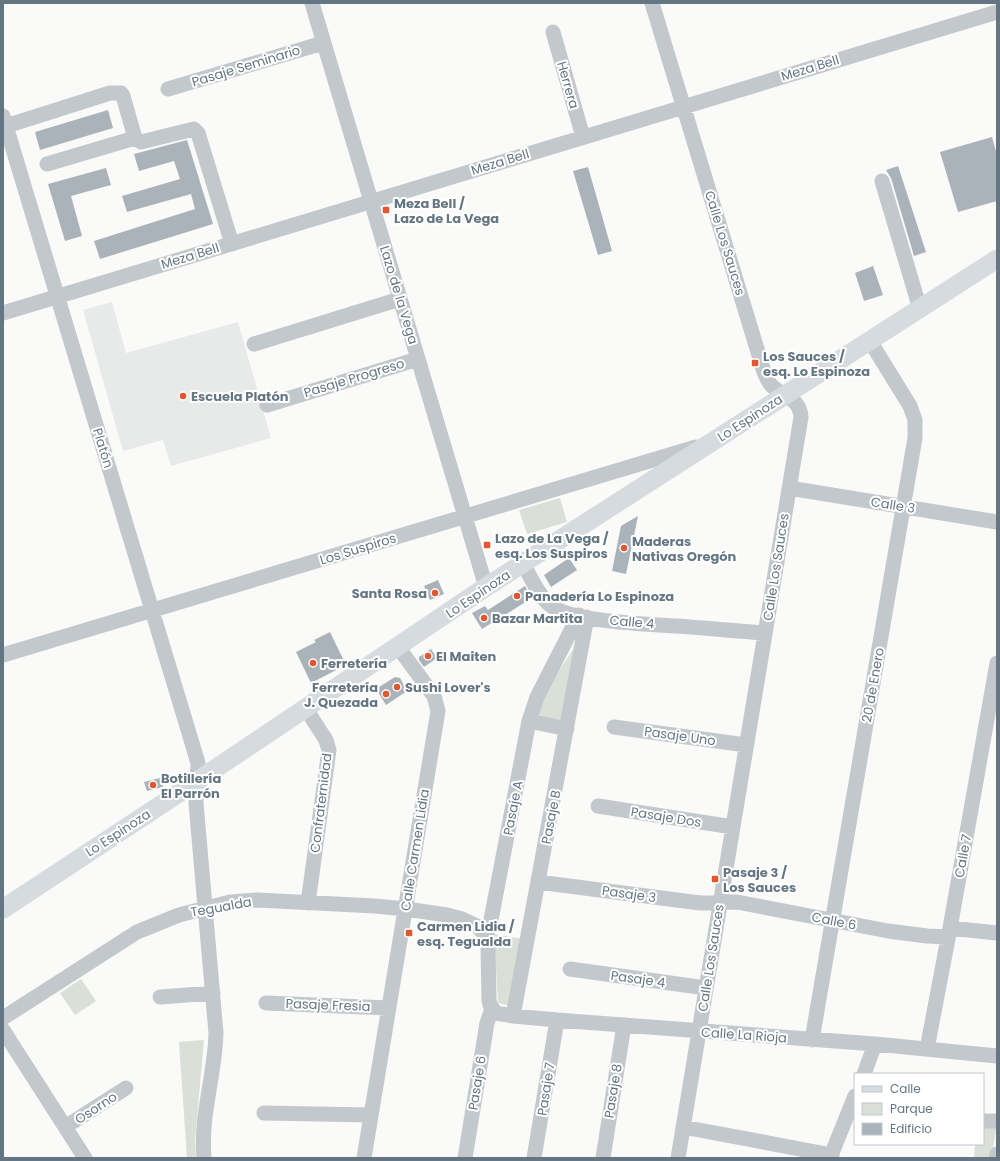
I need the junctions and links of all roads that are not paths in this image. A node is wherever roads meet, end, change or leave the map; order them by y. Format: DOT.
graph roads {
  1 [pos="312,3"];
  2 [pos="652,3"];
  3 [pos="997,12"];
  4 [pos="553,32"];
  5 [pos="323,43"];
  6 [pos="168,89"];
  7 [pos="684,107"];
  8 [pos="4,121"];
  9 [pos="583,137"];
  10 [pos="135,138"];
  11 [pos="47,164"];
  12 [pos="882,182"];
  13 [pos="370,202"];
  14 [pos="232,244"];
  15 [pos="997,259"];
  16 [pos="57,296"];
  17 [pos="400,299"];
  18 [pos="920,309"];
  19 [pos="3,313"];
  20 [pos="870,341"];
  21 [pos="254,344"];
  22 [pos="418,359"];
  23 [pos="786,395"];
  24 [pos="268,405"];
  25 [pos="712,442"];
  26 [pos="789,488"];
  27 [pos="904,507"];
  28 [pos="465,517"];
  29 [pos="997,522"];
  30 [pos="523,564"];
  31 [pos="486,588"];
  32 [pos="152,611"];
  33 [pos="583,616"];
  34 [pos="765,633"];
  35 [pos="398,647"];
  36 [pos="3,655"];
  37 [pos="997,666"];
  38 [pos="306,709"];
  39 [pos="529,721"];
  40 [pos="614,726"];
  41 [pos="567,729"];
  42 [pos="746,745"];
  43 [pos="197,781"];
  44 [pos="598,806"];
  45 [pos="733,827"];
  46 [pos="538,882"];
  47 [pos="308,902"];
  48 [pos="720,903"];
  49 [pos="205,908"];
  50 [pos="3,909"];
  51 [pos="406,909"];
  52 [pos="832,920"];
  53 [pos="949,933"];
  54 [pos="997,933"];
  55 [pos="486,936"];
  56 [pos="570,969"];
  57 [pos="706,988"];
  58 [pos="213,993"];
  59 [pos="160,997"];
  60 [pos="266,1003"];
  61 [pos="389,1008"];
  62 [pos="492,1009"];
  63 [pos="513,1016"];
  64 [pos="3,1018"];
  65 [pos="557,1020"];
  66 [pos="624,1025"];
  67 [pos="3,1030"];
  68 [pos="699,1031"];
  69 [pos="812,1040"];
  70 [pos="875,1044"];
  71 [pos="927,1050"];
  72 [pos="997,1056"];
  73 [pos="864,1073"];
  74 [pos="126,1088"];
  75 [pos="854,1101"];
  76 [pos="852,1111"];
  77 [pos="264,1113"];
  78 [pos="371,1115"];
  79 [pos="984,1121"];
  80 [pos="997,1121"];
  81 [pos="65,1127"];
  82 [pos="683,1127"];
  83 [pos="997,1154"];
  84 [pos="831,1156"];
  85 [pos="85,1158"];
  86 [pos="204,1158"];
  87 [pos="364,1158"];
  88 [pos="465,1158"];
  89 [pos="534,1158"];
  90 [pos="602,1158"];
  91 [pos="678,1158"];
  92 [pos="996,1158"];
  1 -- 5 [label="street, Lazo de la Vega"];
  2 -- 7 [label="street, Calle Los Sauces"];
  3 -- 7 [label="street, Meza Bell"];
  4 -- 9 [label="street, Herrera"];
  5 -- 6 [label="street, Pasaje Seminario"];
  5 -- 13 [label="street, Lazo de la Vega"];
  7 -- 9 [label="street, Meza Bell"];
  7 -- 23 [label="street, Calle Los Sauces"];
  8 -- 10 [label="street"];
  8 -- 16 [label="street, Platón"];
  9 -- 13 [label="street, Meza Bell"];
  10 -- 11 [label="street"];
  10 -- 14 [label="street"];
  12 -- 18 [label="street"];
  13 -- 14 [label="street, Meza Bell"];
  13 -- 17 [label="street, Lazo de la Vega"];
  14 -- 16 [label="street, Meza Bell"];
  15 -- 18 [label="main road, Lo Espinoza"];
  16 -- 19 [label="street, Meza Bell"];
  16 -- 32 [label="street, Platón"];
  17 -- 21 [label="street"];
  17 -- 22 [label="street, Lazo de la Vega"];
  18 -- 20 [label="main road, Lo Espinoza"];
  20 -- 23 [label="main road, Lo Espinoza"];
  20 -- 27 [label="street, 20 de Enero"];
  22 -- 24 [label="street, Pasaje Progreso"];
  22 -- 28 [label="street, Lazo de la Vega"];
  23 -- 25 [label="main road, Lo Espinoza"];
  23 -- 26 [label="street, Calle Los Sauces"];
  25 -- 28 [label="street, Los Suspiros"];
  25 -- 30 [label="main road, Lo Espinoza"];
  26 -- 27 [label="street, Calle 3"];
  26 -- 34 [label="street, Calle Los Sauces"];
  27 -- 29 [label="street, Calle 3"];
  27 -- 52 [label="street, 20 de Enero"];
  28 -- 31 [label="street, Lazo de la Vega"];
  28 -- 32 [label="street, Los Suspiros"];
  30 -- 31 [label="main road, Lo Espinoza"];
  30 -- 33 [label="street, Calle 4"];
  31 -- 35 [label="main road, Lo Espinoza"];
  32 -- 36 [label="street, Los Suspiros"];
  32 -- 43 [label="street, Platón"];
  33 -- 34 [label="street, Calle 4"];
  33 -- 39 [label="street, Pasaje A"];
  33 -- 41 [label="street, Pasaje B"];
  34 -- 42 [label="street, Calle Los Sauces"];
  35 -- 38 [label="main road, Lo Espinoza"];
  35 -- 51 [label="street, Calle Carmen Lidia"];
  37 -- 53 [label="street, Calle 7"];
  38 -- 43 [label="main road, Lo Espinoza"];
  38 -- 47 [label="street, Confraternidad"];
  39 -- 41 [label="street"];
  39 -- 55 [label="street, Pasaje A"];
  40 -- 42 [label="street, Pasaje Uno"];
  41 -- 46 [label="street, Pasaje B"];
  42 -- 45 [label="street, Calle Los Sauces"];
  43 -- 49 [label="street, Platón"];
  43 -- 50 [label="main road, Lo Espinoza"];
  44 -- 45 [label="street, Pasaje Dos"];
  45 -- 48 [label="street, Calle Los Sauces"];
  46 -- 48 [label="street, Pasaje 3"];
  46 -- 63 [label="street, Pasaje B"];
  47 -- 49 [label="street, Tegualda"];
  47 -- 51 [label="street, Tegualda"];
  48 -- 52 [label="street, Calle 6"];
  48 -- 57 [label="street, Calle Los Sauces"];
  49 -- 58 [label="street, Platón"];
  49 -- 64 [label="street, Tegualda"];
  51 -- 55 [label="street, Tegualda"];
  51 -- 61 [label="street, Calle Carmen Lidia"];
  52 -- 53 [label="street, Calle 6"];
  52 -- 69 [label="street, 20 de Enero"];
  53 -- 54 [label="street, Calle 6"];
  53 -- 71 [label="street, Calle 7"];
  55 -- 62 [label="street, Pasaje A"];
  56 -- 57 [label="street, Pasaje 4"];
  57 -- 68 [label="street, Calle Los Sauces"];
  58 -- 59 [label="street"];
  58 -- 86 [label="street, Platón"];
  60 -- 61 [label="street, Pasaje Fresia"];
  61 -- 78 [label="street, Calle Carmen Lidia"];
  62 -- 63 [label="street, Calle La Rioja"];
  62 -- 88 [label="street, Pasaje 6"];
  63 -- 65 [label="street, Calle La Rioja"];
  65 -- 66 [label="street, Calle La Rioja"];
  65 -- 89 [label="street, Pasaje 7"];
  66 -- 68 [label="street, Calle La Rioja"];
  66 -- 90 [label="street, Pasaje 8"];
  67 -- 81 [label="street"];
  68 -- 69 [label="street, Calle La Rioja"];
  68 -- 82 [label="street, Calle Los Sauces"];
  69 -- 70 [label="street, Calle La Rioja"];
  70 -- 71 [label="street, Calle La Rioja"];
  70 -- 73 [label="street"];
  71 -- 72 [label="street, Calle La Rioja"];
  74 -- 81 [label="street, Osorno"];
  75 -- 76 [label="street"];
  76 -- 84 [label="street"];
  77 -- 78 [label="street"];
  78 -- 87 [label="street, Calle Carmen Lidia"];
  79 -- 80 [label="street"];
  81 -- 85 [label="street"];
  82 -- 84 [label="street"];
  82 -- 91 [label="street, Calle Los Sauces"];
  83 -- 92 [label="street"];
}
